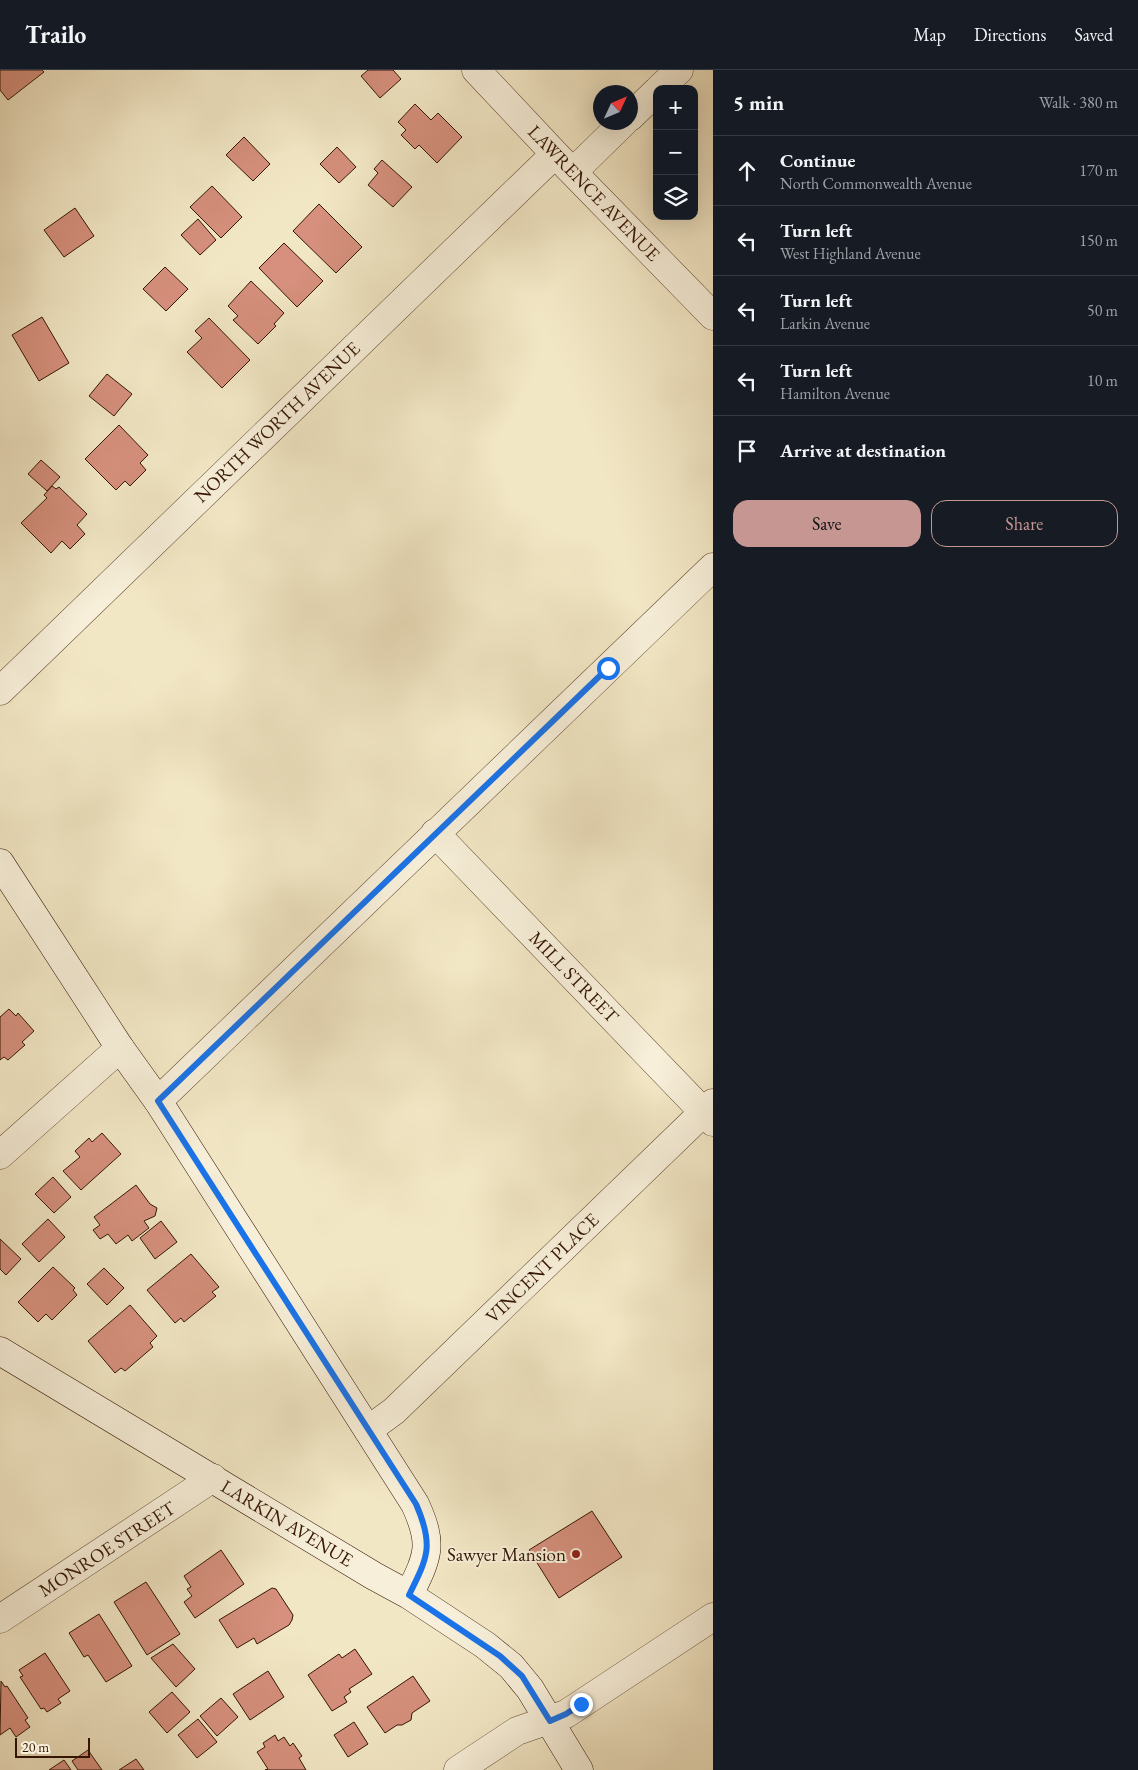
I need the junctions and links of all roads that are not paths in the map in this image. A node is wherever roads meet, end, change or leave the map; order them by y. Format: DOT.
graph roads {
  1 [pos="476,70"];
  2 [pos="679,70"];
  3 [pos="663,85"];
  4 [pos="653,95"];
  5 [pos="638,109"];
  6 [pos="612,130"];
  7 [pos="564,163"];
  8 [pos="713,316"];
  9 [pos="713,568"];
  10 [pos="0,691"];
  11 [pos="435,833"];
  12 [pos="0,863"];
  13 [pos="120,1048"];
  14 [pos="158,1101"];
  15 [pos="710,1112"];
  16 [pos="0,1155"];
  17 [pos="0,1351"];
  18 [pos="368,1430"];
  19 [pos="213,1478"];
  20 [pos="409,1595"];
  21 [pos="713,1617"];
  22 [pos="0,1620"];
  23 [pos="550,1721"];
  24 [pos="458,1770"];
  25 [pos="579,1770"];
  1 -- 7 [label="street, LAWRENCE AVENUE"];
  2 -- 3 [label="street"];
  4 -- 5 [label="street"];
  6 -- 7 [label="street, NORTH WORTH AVENUE"];
  7 -- 8 [label="street, LAWRENCE AVENUE"];
  7 -- 10 [label="street, NORTH WORTH AVENUE"];
  9 -- 11 [label="street"];
  11 -- 14 [label="street"];
  11 -- 15 [label="street, MILL STREET"];
  12 -- 13 [label="street"];
  13 -- 14 [label="street"];
  13 -- 16 [label="street"];
  14 -- 18 [label="street"];
  15 -- 18 [label="street, VINCENT PLACE"];
  17 -- 19 [label="street, LARKIN AVENUE"];
  18 -- 20 [label="street"];
  19 -- 20 [label="street, LARKIN AVENUE"];
  19 -- 22 [label="street, MONROE STREET"];
  20 -- 23 [label="street, LARKIN AVENUE"];
  21 -- 23 [label="street"];
  23 -- 24 [label="street"];
  23 -- 25 [label="street, LARKIN AVENUE"];
}
